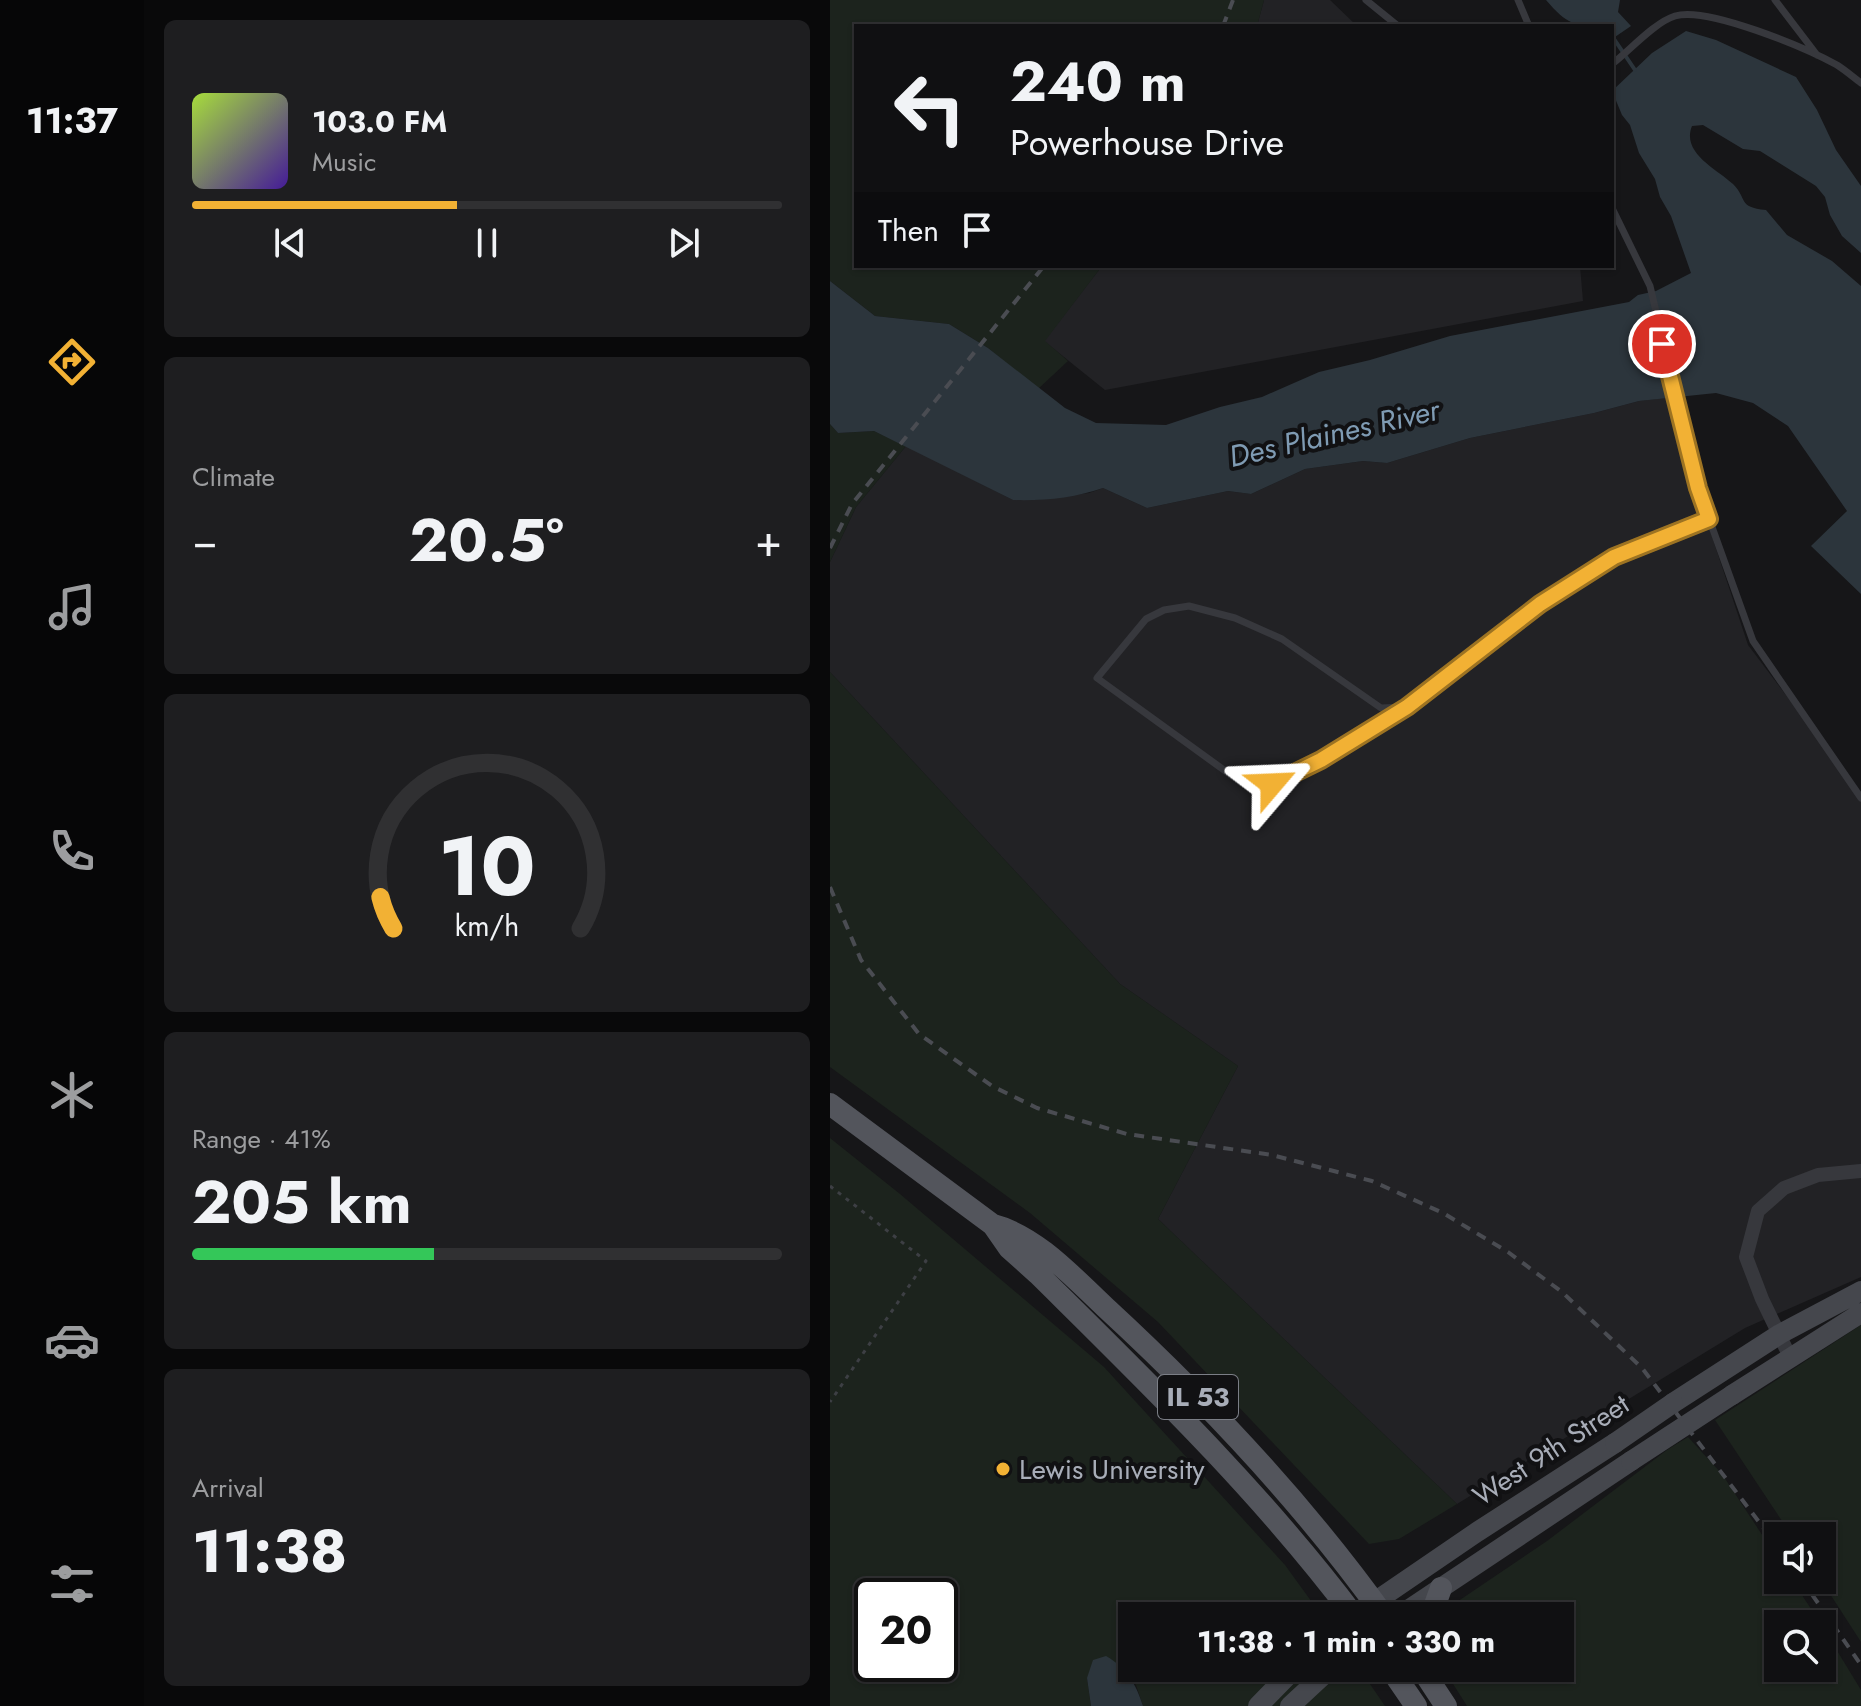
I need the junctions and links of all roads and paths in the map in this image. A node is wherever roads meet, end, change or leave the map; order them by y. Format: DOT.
graph roads {
  1 [pos="1366,0"];
  2 [pos="1518,0"];
  3 [pos="1775,0"];
  4 [pos="1396,24"];
  5 [pos="1528,24"];
  6 [pos="1818,56"];
  7 [pos="1614,62"];
  8 [pos="1861,83"];
  9 [pos="1614,212"];
  10 [pos="1709,519"];
  11 [pos="1407,707"];
  12 [pos="1861,798"];
  13 [pos="830,1104"];
  14 [pos="1861,1171"];
  15 [pos="830,1186"];
  16 [pos="993,1225"];
  17 [pos="1861,1291"];
  18 [pos="1861,1313"];
  19 [pos="1780,1334"];
  20 [pos="1790,1357"];
  21 [pos="830,1402"];
  22 [pos="1441,1588"];
  23 [pos="1343,1602"];
  24 [pos="1373,1602"];
  25 [pos="1389,1602"];
  26 [pos="1420,1602"];
  27 [pos="1436,1602"];
  28 [pos="1281,1682"];
  29 [pos="1316,1682"];
  30 [pos="1400,1682"];
  31 [pos="1432,1682"];
  32 [pos="1258,1706"];
  33 [pos="1290,1706"];
  34 [pos="1416,1706"];
  35 [pos="1446,1706"];
  1 -- 4 [label="lane"];
  2 -- 5 [label="lane"];
  3 -- 6 [label="lane"];
  6 -- 7 [label="lane"];
  6 -- 8 [label="lane"];
  9 -- 10 [label="lane"];
  10 -- 11 [label="lane"];
  10 -- 12 [label="lane"];
  11 -- 11 [label="lane"];
  13 -- 16 [label="main road, IL 53"];
  14 -- 19 [label="street"];
  15 -- 21 [label="path"];
  16 -- 23 [label="main road, IL 53"];
  16 -- 24 [label="main road, IL 53"];
  17 -- 19 [label="main road, West 9th Street"];
  18 -- 20 [label="main road, West 9th Street"];
  19 -- 20 [label="street"];
  19 -- 25 [label="main road, West 9th Street, bridge"];
  20 -- 22 [label="main road, West 9th Street, bridge"];
  22 -- 26 [label="main road, West 9th Street"];
  22 -- 27 [label="main road"];
  28 -- 32 [label="main road"];
  29 -- 33 [label="main road"];
  30 -- 34 [label="main road"];
  31 -- 35 [label="main road"];
}
